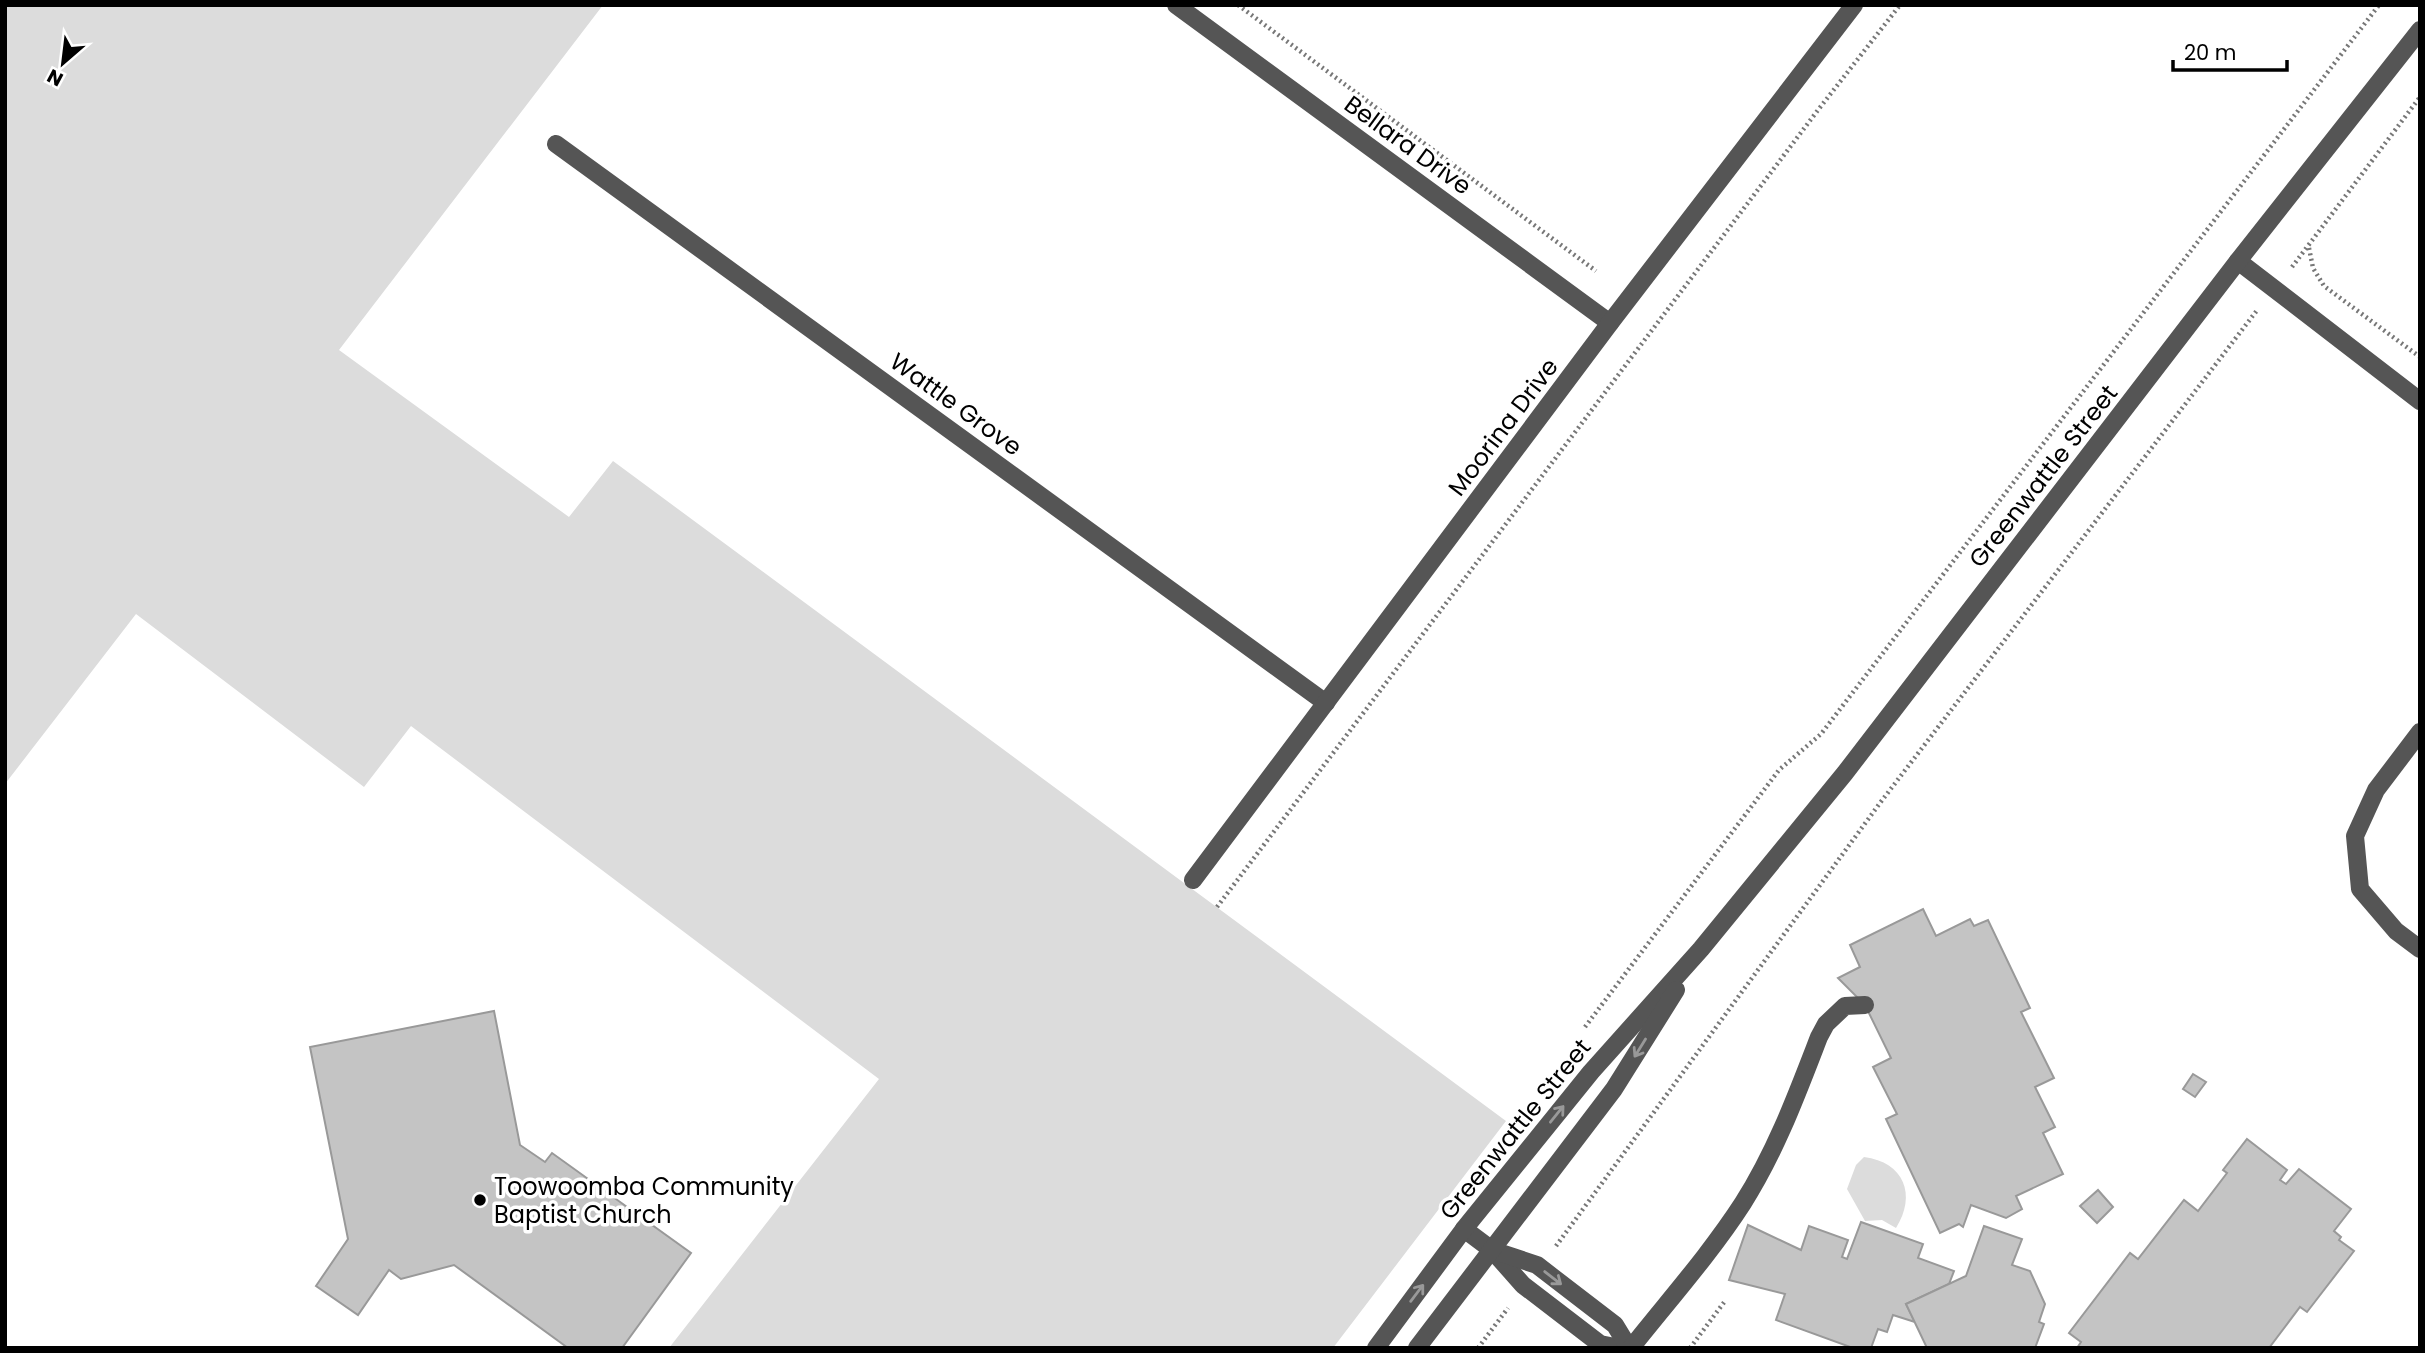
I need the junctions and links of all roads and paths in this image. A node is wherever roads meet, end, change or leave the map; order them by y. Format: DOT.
graph roads {
  1 [pos="1176,5"];
  2 [pos="1238,5"];
  3 [pos="1854,5"];
  4 [pos="1900,5"];
  5 [pos="2379,5"];
  6 [pos="2420,30"];
  7 [pos="2420,97"];
  8 [pos="556,144"];
  9 [pos="2309,247"];
  10 [pos="2238,261"];
  11 [pos="1596,271"];
  12 [pos="2275,290"];
  13 [pos="1610,323"];
  14 [pos="2420,357"];
  15 [pos="2420,401"];
  16 [pos="1326,703"];
  17 [pos="2420,732"];
  18 [pos="1193,880"];
  19 [pos="1217,907"];
  20 [pos="1701,949"];
  21 [pos="2420,949"];
  22 [pos="1865,1005"];
  23 [pos="1585,1027"];
  24 [pos="1464,1230"];
  25 [pos="1492,1250"];
  26 [pos="1537,1265"];
  27 [pos="1522,1285"];
  28 [pos="1725,1301"];
  29 [pos="1376,1348"];
  30 [pos="1417,1348"];
  31 [pos="1478,1348"];
  32 [pos="1620,1348"];
  33 [pos="1630,1348"];
  34 [pos="1690,1348"];
  1 -- 13 [label="street, Bellara Drive"];
  2 -- 11 [label="path"];
  3 -- 13 [label="street, Moorina Drive"];
  4 -- 19 [label="path"];
  5 -- 23 [label="path"];
  6 -- 10 [label="street, Greenwattle Street"];
  7 -- 9 [label="path"];
  8 -- 16 [label="street, Wattle Grove"];
  9 -- 12 [label="path"];
  9 -- 14 [label="path"];
  10 -- 12 [label="street"];
  10 -- 20 [label="street, Greenwattle Street"];
  12 -- 15 [label="street"];
  12 -- 26 [label="path"];
  13 -- 16 [label="street, Moorina Drive"];
  16 -- 18 [label="street, Moorina Drive"];
  17 -- 21 [label="street"];
  24 -- 20 [label="street, Greenwattle Street, one-way"];
  20 -- 25 [label="street, Greenwattle Street, one-way"];
  22 -- 33 [label="street"];
  24 -- 25 [label="street"];
  29 -- 24 [label="street, Greenwattle Street, one-way"];
  25 -- 26 [label="street"];
  25 -- 27 [label="street"];
  25 -- 30 [label="street, Greenwattle Street"];
  26 -- 33 [label="street, one-way"];
  27 -- 31 [label="path"];
  27 -- 32 [label="street"];
  28 -- 34 [label="path"];
}
